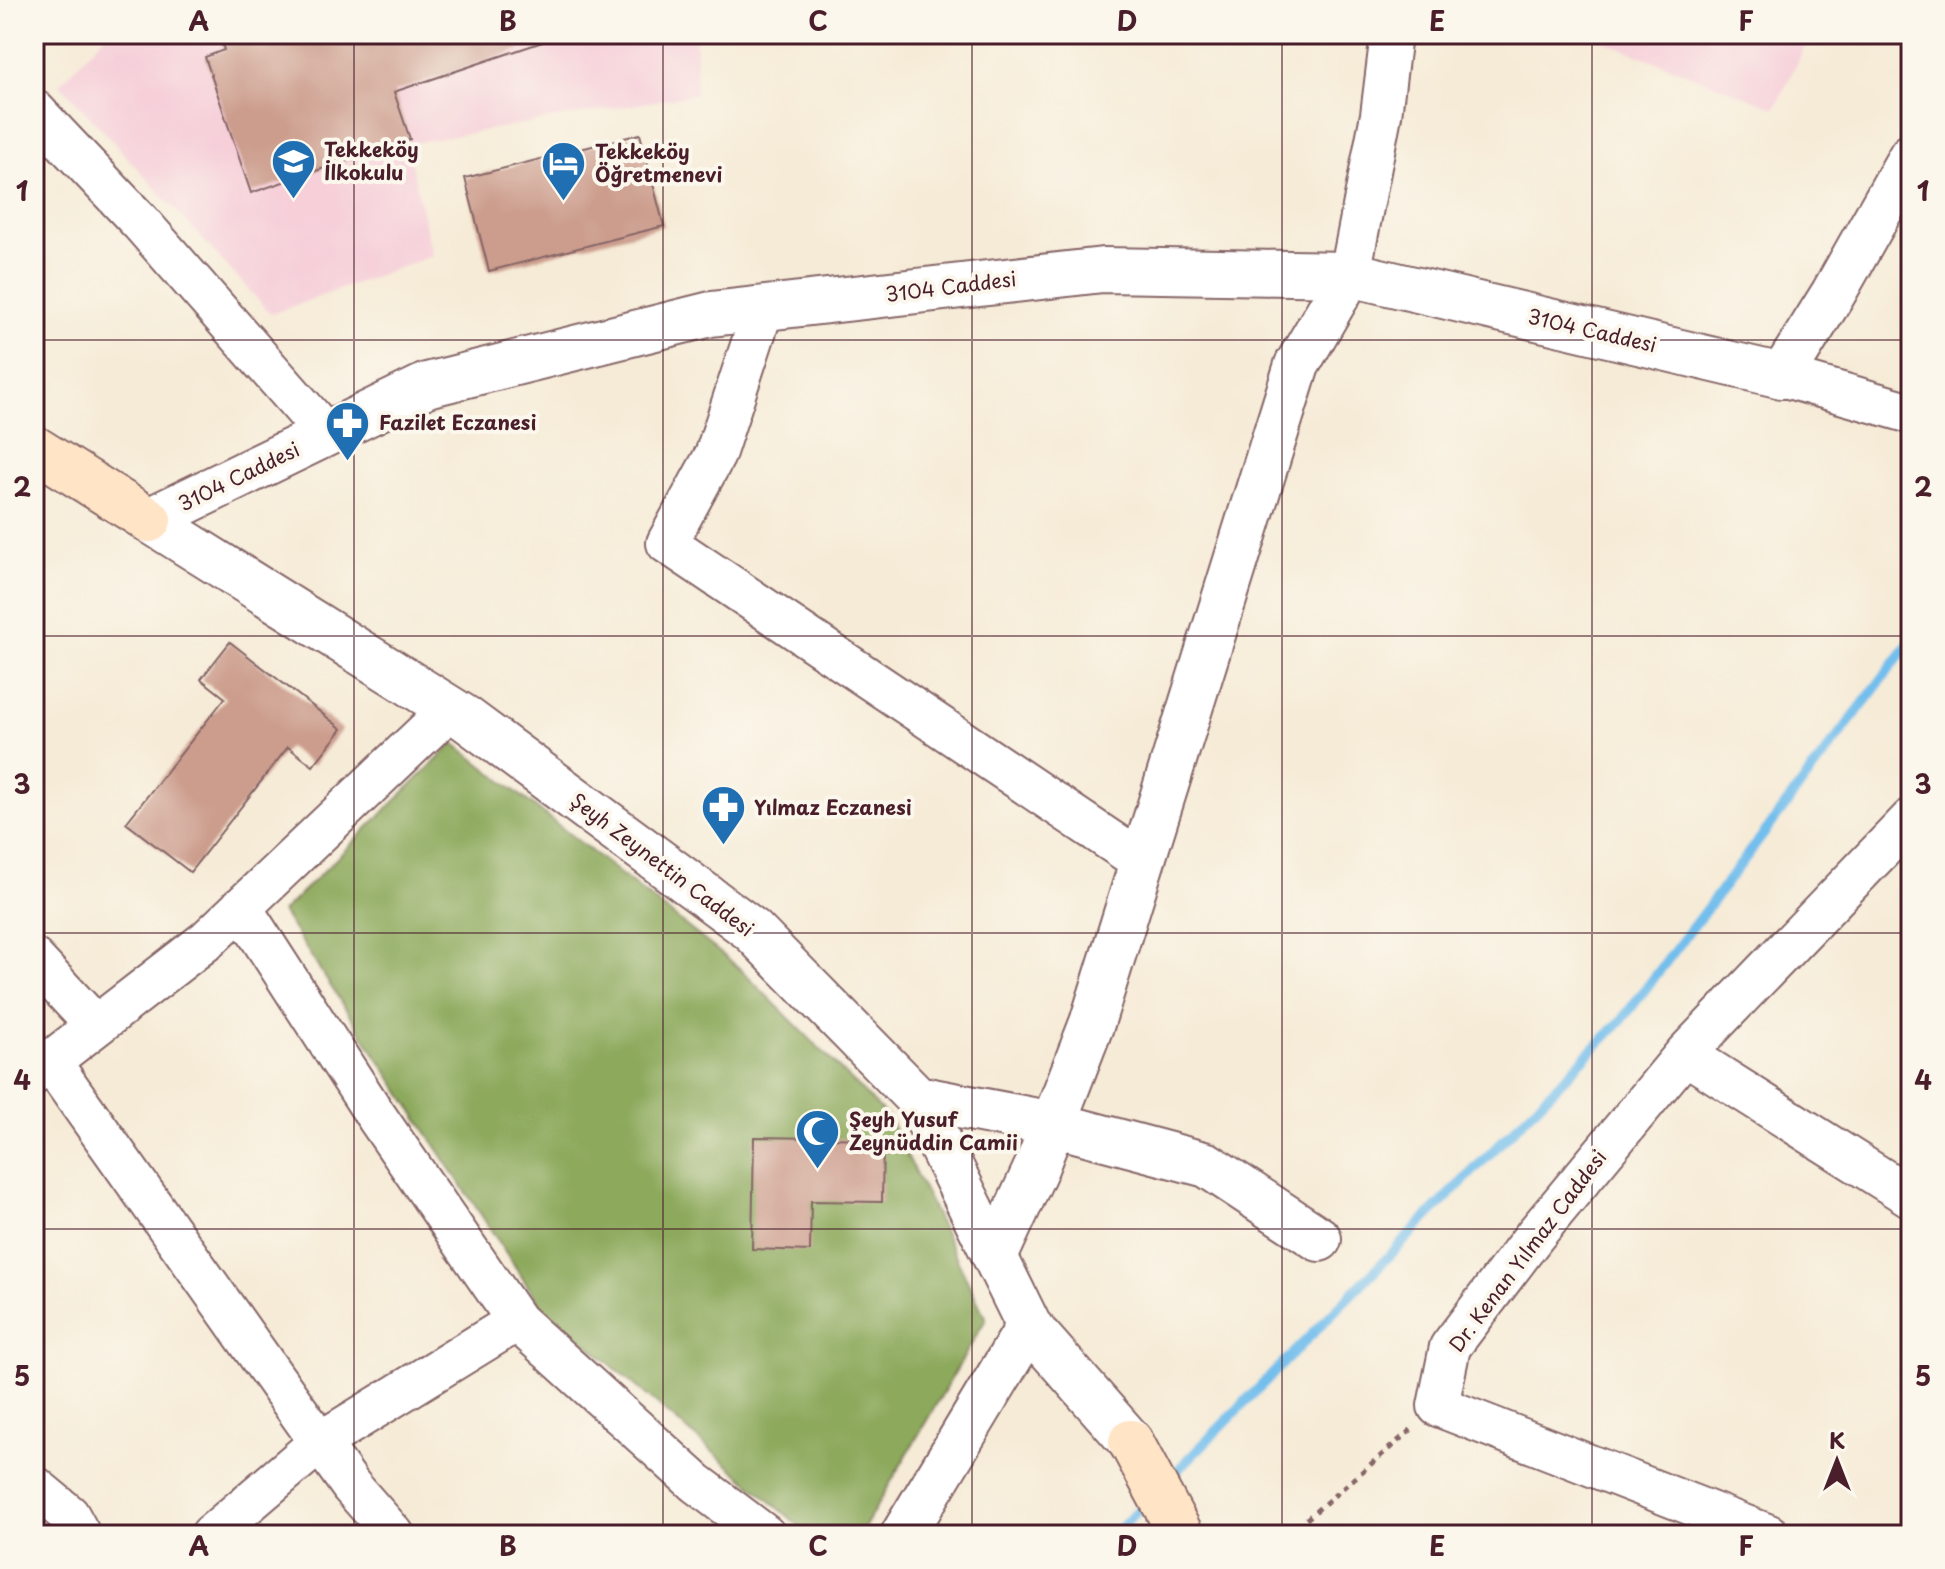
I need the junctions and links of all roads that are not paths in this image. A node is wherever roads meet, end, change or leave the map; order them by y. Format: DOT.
graph roads {
  1 [pos="1391,34"];
  2 [pos="34,110"];
  3 [pos="1911,156"];
  4 [pos="1350,274"];
  5 [pos="763,309"];
  6 [pos="1782,376"];
  7 [pos="1911,413"];
  8 [pos="326,434"];
  9 [pos="34,448"];
  10 [pos="149,520"];
  11 [pos="450,709"];
  12 [pos="1911,819"];
  13 [pos="1142,862"];
  14 [pos="241,907"];
  15 [pos="34,959"];
  16 [pos="96,1026"];
  17 [pos="1685,1054"];
  18 [pos="42,1068"];
  19 [pos="917,1098"];
  20 [pos="1053,1124"];
  21 [pos="1911,1197"];
  22 [pos="1319,1239"];
  23 [pos="995,1257"];
  24 [pos="517,1321"];
  25 [pos="1029,1326"];
  26 [pos="320,1442"];
  27 [pos="1131,1442"];
  28 [pos="34,1486"];
  29 [pos="80,1535"];
  30 [pos="211,1535"];
  31 [pos="394,1535"];
  32 [pos="765,1535"];
  33 [pos="903,1535"];
  34 [pos="1181,1535"];
  35 [pos="1769,1535"];
  1 -- 4 [label="street"];
  2 -- 8 [label="street"];
  3 -- 6 [label="street"];
  4 -- 5 [label="street, 3104 Caddesi"];
  4 -- 6 [label="street, 3104 Caddesi"];
  4 -- 13 [label="street"];
  5 -- 8 [label="street, 3104 Caddesi"];
  5 -- 13 [label="street"];
  6 -- 7 [label="street"];
  8 -- 10 [label="street, 3104 Caddesi"];
  9 -- 10 [label="main road, Şeyh Zeynettin Caddesi"];
  10 -- 11 [label="street, Şeyh Zeynettin Caddesi"];
  11 -- 14 [label="street"];
  11 -- 19 [label="street, Şeyh Zeynettin Caddesi"];
  12 -- 17 [label="street, Dr. Kenan Yılmaz Caddesi"];
  13 -- 20 [label="street"];
  14 -- 16 [label="street"];
  14 -- 24 [label="street"];
  15 -- 16 [label="street"];
  16 -- 18 [label="street"];
  17 -- 21 [label="street"];
  17 -- 35 [label="street, Dr. Kenan Yılmaz Caddesi"];
  18 -- 26 [label="street"];
  19 -- 20 [label="street"];
  19 -- 23 [label="street, Şeyh Zeynettin Caddesi"];
  20 -- 22 [label="street"];
  20 -- 23 [label="street"];
  23 -- 25 [label="street, Şeyh Zeynettin Caddesi"];
  24 -- 26 [label="street"];
  24 -- 32 [label="street"];
  25 -- 27 [label="street, Şeyh Zeynettin Caddesi"];
  25 -- 33 [label="street"];
  26 -- 30 [label="street"];
  26 -- 31 [label="street"];
  27 -- 34 [label="main road"];
  28 -- 29 [label="street"];
}
